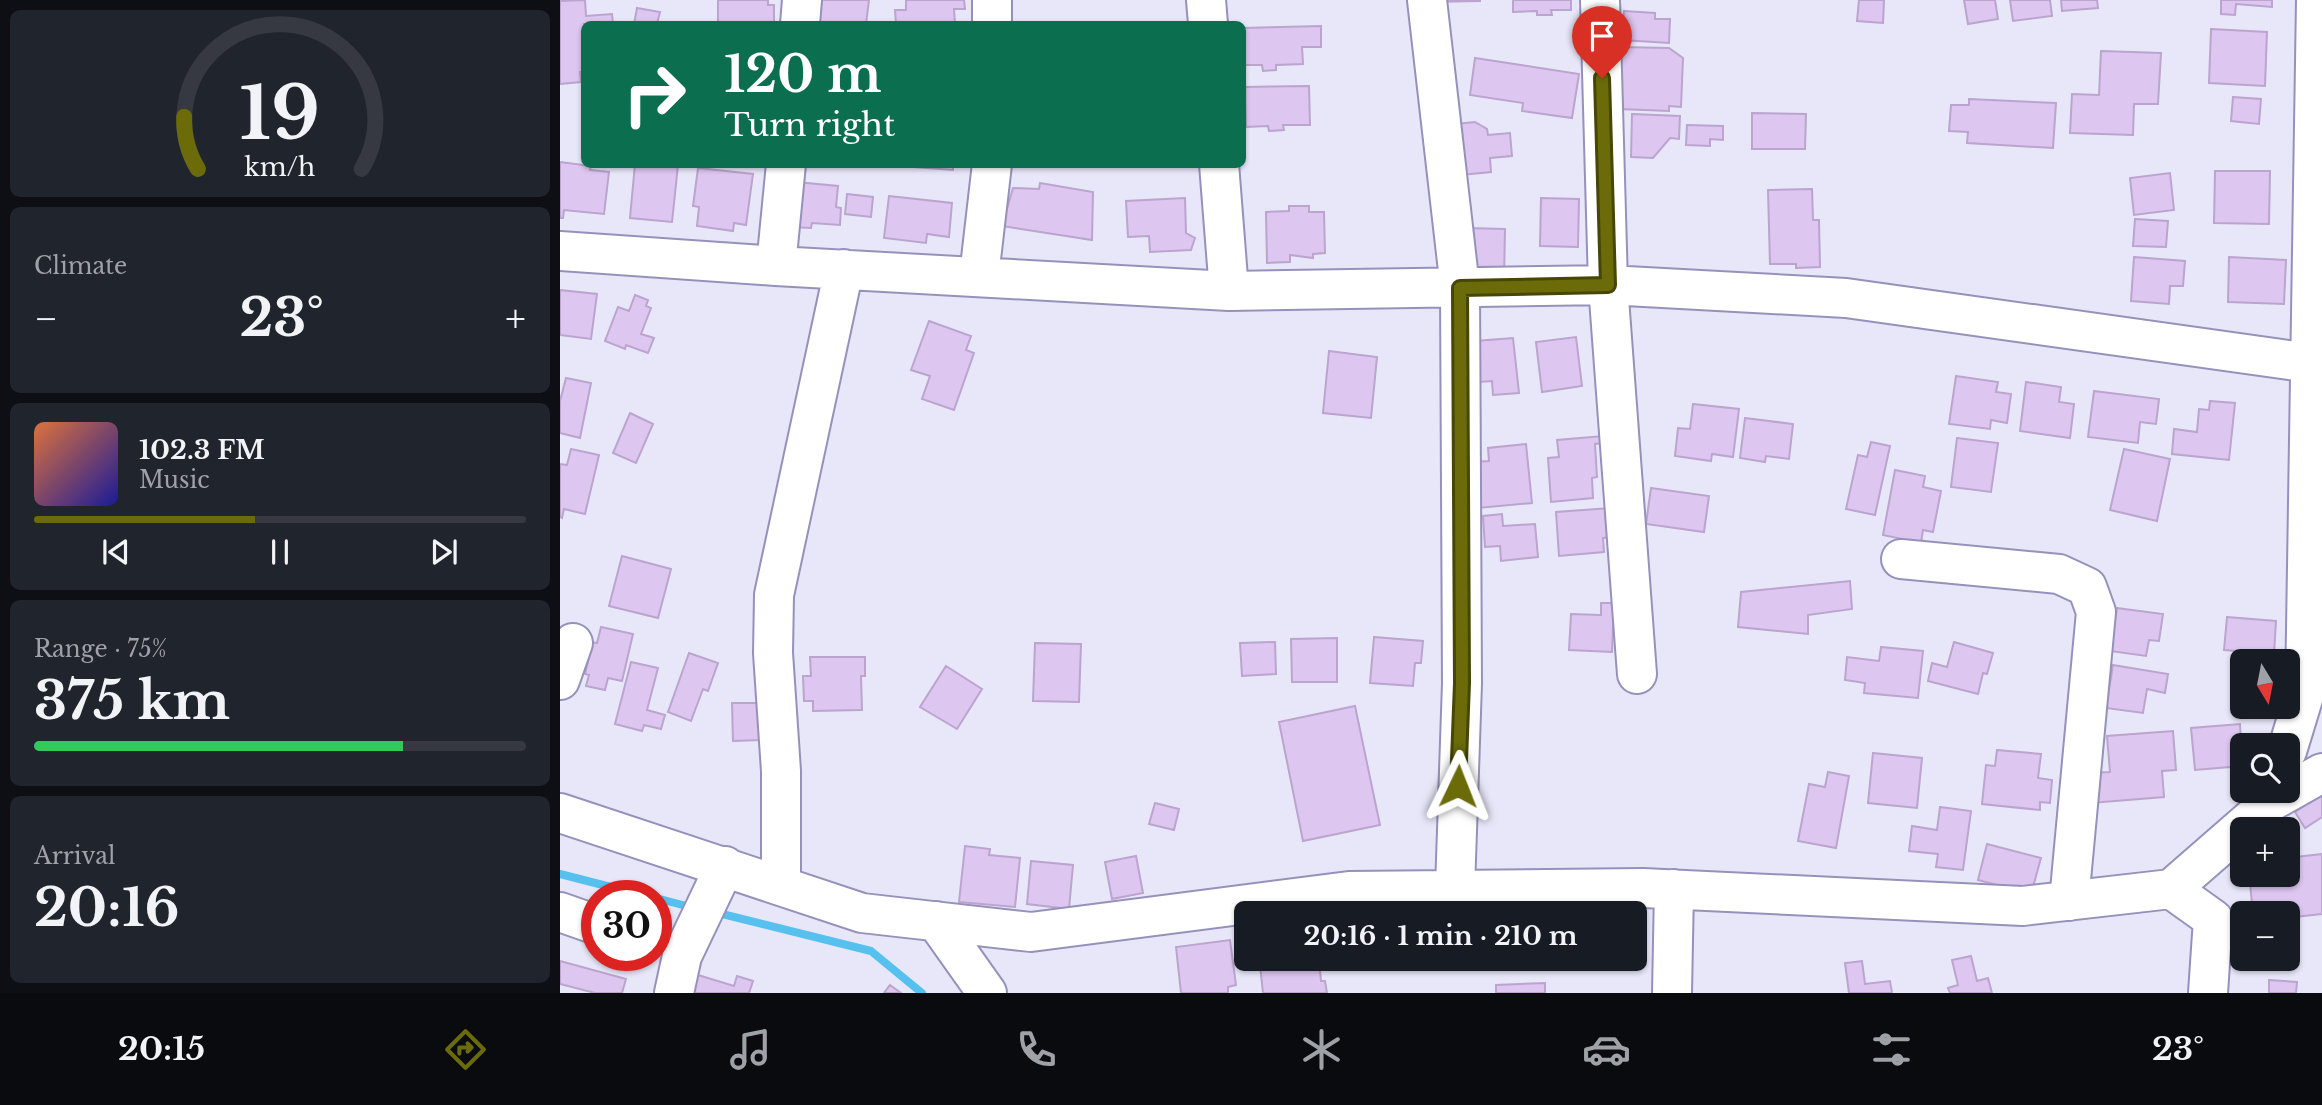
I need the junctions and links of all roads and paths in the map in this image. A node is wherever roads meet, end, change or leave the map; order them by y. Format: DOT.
graph roads {
  1 [pos="802,0"];
  2 [pos="992,0"];
  3 [pos="1206,0"];
  4 [pos="1427,0"];
  5 [pos="1600,0"];
  6 [pos="2316,0"];
  7 [pos="800,21"];
  8 [pos="992,21"];
  9 [pos="1208,21"];
  10 [pos="786,168"];
  11 [pos="992,168"];
  12 [pos="1219,168"];
  13 [pos="560,251"];
  14 [pos="776,266"];
  15 [pos="844,269"];
  16 [pos="979,276"];
  17 [pos="1608,285"];
  18 [pos="1460,288"];
  19 [pos="1228,291"];
  20 [pos="2310,363"];
  21 [pos="1901,559"];
  22 [pos="573,643"];
  23 [pos="1637,674"];
  24 [pos="560,680"];
  25 [pos="2292,733"];
  26 [pos="2322,773"];
  27 [pos="2300,784"];
  28 [pos="2266,803"];
  29 [pos="560,813"];
  30 [pos="722,872"];
  31 [pos="781,885"];
  32 [pos="1674,889"];
  33 [pos="2171,889"];
  34 [pos="1455,890"];
  35 [pos="2069,901"];
  36 [pos="560,912"];
  37 [pos="581,919"];
  38 [pos="936,921"];
  39 [pos="677,947"];
  40 [pos="674,993"];
  41 [pos="987,993"];
  42 [pos="1672,993"];
  43 [pos="2208,993"];
  1 -- 7 [label="street"];
  2 -- 8 [label="street"];
  3 -- 9 [label="street"];
  4 -- 18 [label="street"];
  5 -- 17 [label="street"];
  6 -- 20 [label="street"];
  10 -- 14 [label="street"];
  11 -- 16 [label="street"];
  12 -- 19 [label="street"];
  13 -- 14 [label="street"];
  14 -- 15 [label="street"];
  15 -- 16 [label="street"];
  15 -- 31 [label="street"];
  16 -- 19 [label="street"];
  17 -- 18 [label="street"];
  17 -- 20 [label="street"];
  17 -- 23 [label="street"];
  18 -- 19 [label="street"];
  18 -- 34 [label="street"];
  20 -- 25 [label="street"];
  21 -- 35 [label="street"];
  22 -- 24 [label="street"];
  26 -- 27 [label="street"];
  28 -- 33 [label="street"];
  29 -- 30 [label="street"];
  30 -- 31 [label="street"];
  30 -- 39 [label="street"];
  31 -- 38 [label="street"];
  32 -- 34 [label="street"];
  32 -- 35 [label="street"];
  32 -- 42 [label="street"];
  33 -- 35 [label="street"];
  33 -- 43 [label="street"];
  34 -- 38 [label="street"];
  36 -- 37 [label="street"];
  38 -- 41 [label="street"];
  39 -- 40 [label="street"];
}
